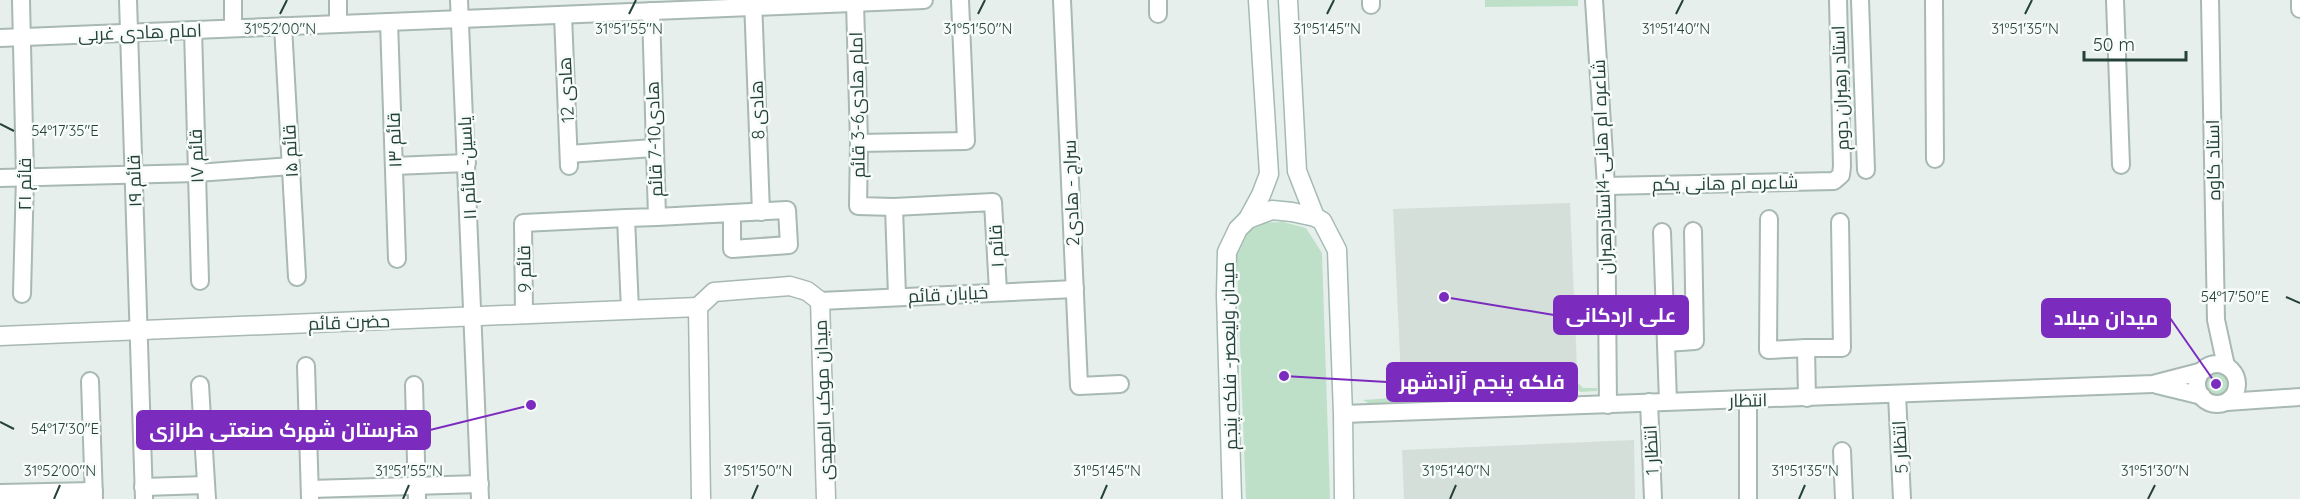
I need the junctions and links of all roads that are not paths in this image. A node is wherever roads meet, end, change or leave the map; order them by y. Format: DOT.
graph roads {
  1 [pos="21,0"];
  2 [pos="128,0"];
  3 [pos="233,0"];
  4 [pos="338,0"];
  5 [pos="459,0"];
  6 [pos="924,0"];
  7 [pos="960,0"];
  8 [pos="1062,0"];
  9 [pos="1258,0"];
  10 [pos="1288,0"];
  11 [pos="1594,0"];
  12 [pos="1838,0"];
  13 [pos="1860,0"];
  14 [pos="1934,0"];
  15 [pos="2115,0"];
  16 [pos="2210,0"];
  17 [pos="2300,0"];
  18 [pos="753,3"];
  19 [pos="855,3"];
  20 [pos="2300,9"];
  21 [pos="651,11"];
  22 [pos="563,15"];
  23 [pos="460,19"];
  24 [pos="390,22"];
  25 [pos="338,24"];
  26 [pos="283,26"];
  27 [pos="234,28"];
  28 [pos="193,30"];
  29 [pos="129,33"];
  30 [pos="22,37"];
  31 [pos="0,38"];
  32 [pos="859,143"];
  33 [pos="653,148"];
  34 [pos="1935,159"];
  35 [pos="466,163"];
  36 [pos="2121,165"];
  37 [pos="291,166"];
  38 [pos="394,166"];
  39 [pos="1866,170"];
  40 [pos="197,173"];
  41 [pos="134,175"];
  42 [pos="1841,175"];
  43 [pos="26,177"];
  44 [pos="0,178"];
  45 [pos="1606,186"];
  46 [pos="894,207"];
  47 [pos="761,212"];
  48 [pos="732,214"];
  49 [pos="657,217"];
  50 [pos="1315,217"];
  51 [pos="626,218"];
  52 [pos="1248,219"];
  53 [pos="1769,219"];
  54 [pos="1840,222"];
  55 [pos="523,223"];
  56 [pos="1693,231"];
  57 [pos="1662,232"];
  58 [pos="398,259"];
  59 [pos="297,277"];
  60 [pos="200,281"];
  61 [pos="1075,289"];
  62 [pos="998,291"];
  63 [pos="22,294"];
  64 [pos="897,296"];
  65 [pos="820,301"];
  66 [pos="698,307"];
  67 [pos="630,310"];
  68 [pos="524,314"];
  69 [pos="473,316"];
  70 [pos="2216,320"];
  71 [pos="139,330"];
  72 [pos="0,336"];
  73 [pos="1666,343"];
  74 [pos="1806,348"];
  75 [pos="306,366"];
  76 [pos="2205,369"];
  77 [pos="2231,372"];
  78 [pos="90,381"];
  79 [pos="1120,384"];
  80 [pos="2153,384"];
  81 [pos="200,385"];
  82 [pos="414,385"];
  83 [pos="1897,395"];
  84 [pos="2202,396"];
  85 [pos="2300,397"];
  86 [pos="1807,398"];
  87 [pos="2280,398"];
  88 [pos="1668,401"];
  89 [pos="1748,401"];
  90 [pos="1648,402"];
  91 [pos="2227,402"];
  92 [pos="1608,405"];
  93 [pos="1343,414"];
  94 [pos="1842,451"];
  95 [pos="480,491"];
  96 [pos="207,492"];
  97 [pos="417,492"];
  98 [pos="0,493"];
  99 [pos="143,493"];
  100 [pos="310,494"];
  101 [pos="94,495"];
  102 [pos="701,499"];
  103 [pos="826,499"];
  104 [pos="1232,499"];
  105 [pos="1344,499"];
  106 [pos="1653,499"];
  107 [pos="1748,499"];
  108 [pos="1844,499"];
  109 [pos="1902,499"];
  1 -- 30 [label="street, قائم ۲۱"];
  2 -- 29 [label="street, قائم ۱۹"];
  3 -- 27 [label="street"];
  4 -- 25 [label="street"];
  5 -- 23 [label="street, یاسین- قائم ۱۱"];
  6 -- 19 [label="street, امام هادی غربی"];
  7 -- 32 [label="street"];
  8 -- 61 [label="street, سراج - هادی2"];
  9 -- 52 [label="street, میدان ولیعصر- فلکه پنجم"];
  10 -- 50 [label="street"];
  11 -- 45 [label="street, شاعره ام هانی-4استادرهبران"];
  12 -- 42 [label="street, استاد رهبران دوم"];
  13 -- 39 [label="street"];
  14 -- 34 [label="street"];
  15 -- 36 [label="street"];
  16 -- 70 [label="street, استاد کاوه"];
  17 -- 20 [label="street"];
  18 -- 19 [label="street, امام هادی غربی"];
  18 -- 21 [label="street, امام هادی غربی"];
  18 -- 47 [label="street, هادی 8"];
  19 -- 32 [label="street, امام هادی6-3 قائم"];
  21 -- 22 [label="street, امام هادی غربی"];
  21 -- 33 [label="street, هادی10-7 قائم"];
  22 -- 23 [label="street, امام هادی غربی"];
  22 -- 33 [label="street, 12 هادی"];
  23 -- 24 [label="street, امام هادی غربی"];
  23 -- 35 [label="street, یاسین- قائم ۱۱"];
  24 -- 25 [label="street, امام هادی غربی"];
  24 -- 38 [label="street, قائم ۱۳"];
  25 -- 26 [label="street, امام هادی غربی"];
  26 -- 27 [label="street, امام هادی غربی"];
  26 -- 37 [label="street, قائم ۱۵"];
  27 -- 28 [label="street, امام هادی غربی"];
  28 -- 29 [label="street, امام هادی غربی"];
  28 -- 40 [label="street, قائم ۱۷"];
  29 -- 30 [label="street, امام هادی غربی"];
  29 -- 41 [label="street, قائم ۱۹"];
  30 -- 31 [label="street, امام هادی غربی"];
  30 -- 43 [label="street, قائم ۲۱"];
  32 -- 46 [label="street, امام هادی6-3 قائم"];
  33 -- 49 [label="street, هادی10-7 قائم"];
  35 -- 38 [label="street"];
  35 -- 69 [label="street, یاسین- قائم ۱۱"];
  37 -- 40 [label="street"];
  37 -- 59 [label="street, قائم ۱۵"];
  38 -- 58 [label="street, قائم ۱۳"];
  40 -- 41 [label="street"];
  40 -- 60 [label="street, قائم ۱۷"];
  41 -- 43 [label="street"];
  41 -- 71 [label="street, قائم ۱۹"];
  42 -- 45 [label="street, شاعره ام هانی یکم"];
  43 -- 44 [label="street"];
  43 -- 63 [label="street, قائم ۲۱"];
  45 -- 92 [label="street, شاعره ام هانی-4استادرهبران"];
  46 -- 62 [label="street, قائم ۱"];
  46 -- 64 [label="street"];
  47 -- 48 [label="street"];
  47 -- 48 [label="street"];
  48 -- 49 [label="street"];
  49 -- 51 [label="street, هادی10-7 قائم"];
  50 -- 52 [label="street"];
  50 -- 93 [label="street"];
  51 -- 55 [label="street, هادی10-7 قائم"];
  51 -- 67 [label="street"];
  52 -- 104 [label="street, میدان ولیعصر- فلکه پنجم"];
  53 -- 74 [label="street"];
  54 -- 74 [label="street"];
  55 -- 68 [label="street, قائم 9"];
  56 -- 73 [label="street"];
  57 -- 73 [label="street"];
  61 -- 62 [label="street, خیابان قائم"];
  61 -- 79 [label="street, سراج - هادی2"];
  62 -- 64 [label="street, خیابان قائم"];
  64 -- 65 [label="street, خیابان قائم"];
  65 -- 66 [label="street, میدان موکب المهدی"];
  65 -- 103 [label="street, میدان موکب المهدی"];
  66 -- 67 [label="street, حضرت قائم"];
  66 -- 102 [label="street"];
  67 -- 68 [label="street, حضرت قائم"];
  68 -- 69 [label="street, حضرت قائم"];
  69 -- 71 [label="street, حضرت قائم"];
  69 -- 95 [label="street, یاسین- قائم ۱۱"];
  70 -- 76 [label="street"];
  70 -- 77 [label="street"];
  71 -- 72 [label="street, حضرت قائم"];
  71 -- 99 [label="street, قائم ۱۹"];
  73 -- 88 [label="street"];
  74 -- 86 [label="street"];
  75 -- 100 [label="street"];
  76 -- 77 [label="street"];
  76 -- 80 [label="street"];
  76 -- 84 [label="street"];
  77 -- 87 [label="street"];
  77 -- 91 [label="street"];
  78 -- 101 [label="street"];
  80 -- 83 [label="street, انتظار"];
  80 -- 84 [label="street"];
  81 -- 96 [label="street"];
  82 -- 97 [label="street"];
  83 -- 86 [label="street, انتظار"];
  83 -- 109 [label="street, انتظار 5"];
  84 -- 91 [label="street"];
  85 -- 87 [label="street"];
  86 -- 89 [label="street, انتظار"];
  87 -- 91 [label="street"];
  88 -- 89 [label="street, انتظار"];
  88 -- 90 [label="street, انتظار"];
  89 -- 107 [label="street"];
  90 -- 92 [label="street, انتظار"];
  90 -- 106 [label="street, انتظار 1"];
  92 -- 93 [label="street, انتظار"];
  93 -- 105 [label="street"];
  94 -- 108 [label="street"];
  95 -- 97 [label="street"];
  96 -- 99 [label="street"];
  97 -- 100 [label="street"];
  98 -- 101 [label="street"];
}
